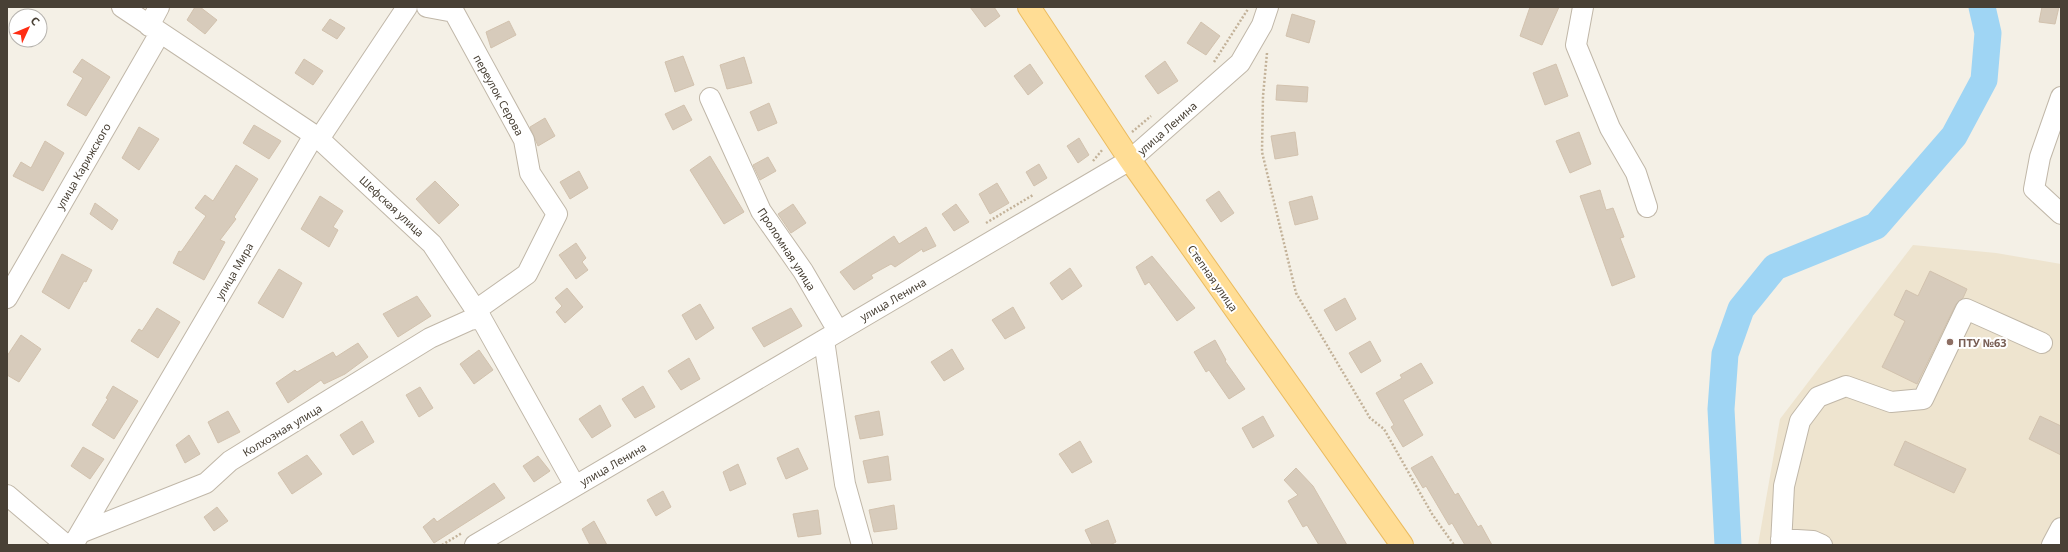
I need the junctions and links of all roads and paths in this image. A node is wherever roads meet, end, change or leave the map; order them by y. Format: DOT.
graph roads {
  1 [pos="122,7"];
  2 [pos="159,7"];
  3 [pos="407,7"];
  4 [pos="427,7"];
  5 [pos="1029,7"];
  6 [pos="1250,7"];
  7 [pos="1268,7"];
  8 [pos="1583,7"];
  9 [pos="459,10"];
  10 [pos="154,29"];
  11 [pos="1267,51"];
  12 [pos="1212,65"];
  13 [pos="2061,97"];
  14 [pos="710,98"];
  15 [pos="1155,113"];
  16 [pos="317,137"];
  17 [pos="1114,137"];
  18 [pos="1130,160"];
  19 [pos="1089,165"];
  20 [pos="1038,193"];
  21 [pos="1647,207"];
  22 [pos="2061,214"];
  23 [pos="980,227"];
  24 [pos="7,298"];
  25 [pos="479,314"];
  26 [pos="831,336"];
  27 [pos="2042,343"];
  28 [pos="575,486"];
  29 [pos="7,495"];
  30 [pos="2061,528"];
  31 [pos="471,537"];
  32 [pos="73,541"];
  33 [pos="1781,542"];
  34 [pos="442,545"];
  35 [pos="862,545"];
  36 [pos="1402,545"];
  37 [pos="1454,545"];
  38 [pos="1822,545"];
  39 [pos="2052,545"];
  1 -- 10 [label="street, Шефская улица"];
  2 -- 10 [label="street, улица Карижского"];
  3 -- 16 [label="street, улица Мира"];
  4 -- 9 [label="street, переулок Серова"];
  5 -- 17 [label="main road, Степная улица"];
  6 -- 12 [label="path"];
  7 -- 18 [label="street, улица Ленина"];
  8 -- 21 [label="street"];
  9 -- 25 [label="street, переулок Серова"];
  10 -- 16 [label="street, Шефская улица"];
  10 -- 24 [label="street, улица Карижского"];
  11 -- 37 [label="path"];
  13 -- 22 [label="street"];
  14 -- 26 [label="street, Проломная улица"];
  15 -- 17 [label="path"];
  16 -- 25 [label="street, Шефская улица"];
  16 -- 32 [label="street, улица Мира"];
  17 -- 18 [label="main road, Степная улица"];
  17 -- 19 [label="path"];
  18 -- 26 [label="street, улица Ленина"];
  18 -- 36 [label="main road, Степная улица"];
  20 -- 23 [label="path"];
  25 -- 28 [label="street, Шефская улица"];
  25 -- 32 [label="street, Колхозная улица"];
  26 -- 28 [label="street, улица Ленина"];
  26 -- 35 [label="street, Проломная улица"];
  27 -- 33 [label="street"];
  28 -- 31 [label="street, улица Ленина"];
  29 -- 32 [label="street"];
  30 -- 39 [label="street"];
  31 -- 34 [label="path"];
  33 -- 38 [label="street"];
}
